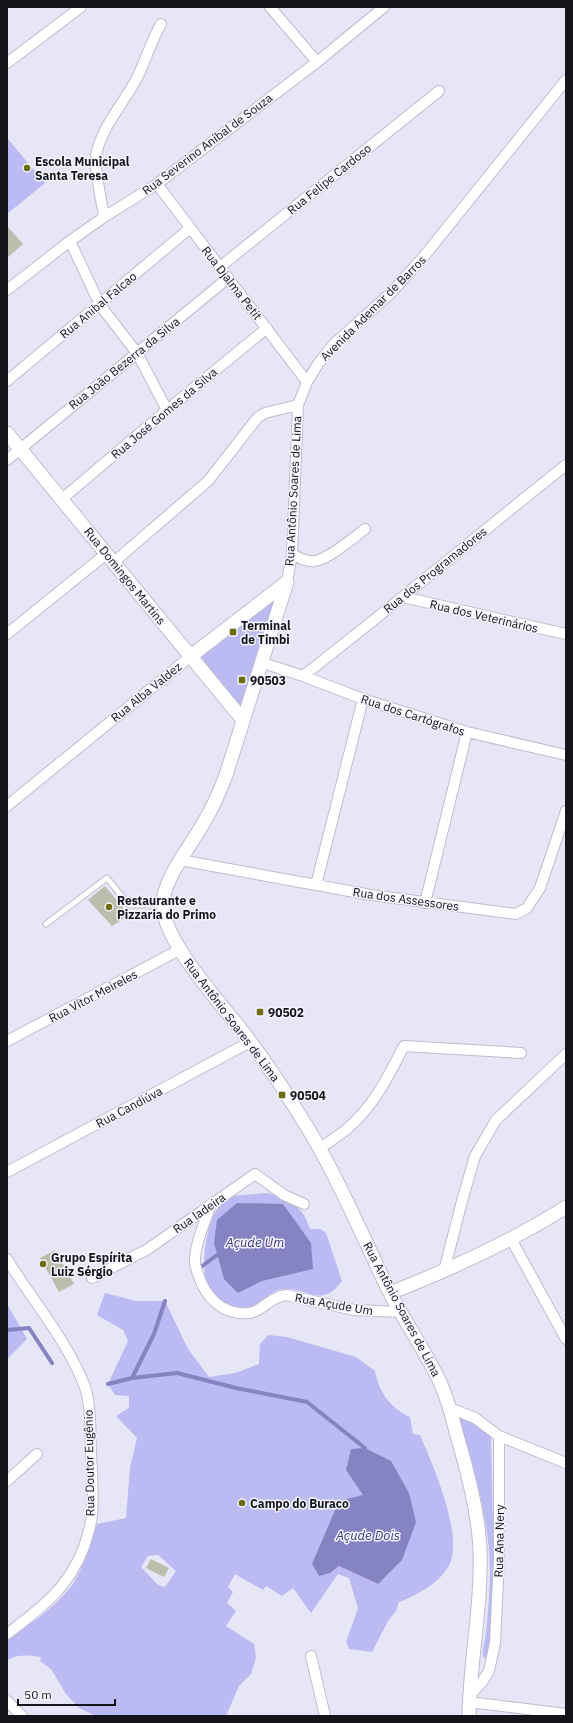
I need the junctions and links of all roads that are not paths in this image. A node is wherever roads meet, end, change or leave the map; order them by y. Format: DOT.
graph roads {
  1 [pos="81,7"];
  2 [pos="270,7"];
  3 [pos="384,7"];
  4 [pos="160,24"];
  5 [pos="317,62"];
  6 [pos="7,63"];
  7 [pos="566,80"];
  8 [pos="438,91"];
  9 [pos="157,184"];
  10 [pos="104,217"];
  11 [pos="189,229"];
  12 [pos="70,241"];
  13 [pos="220,267"];
  14 [pos="228,278"];
  15 [pos="7,290"];
  16 [pos="100,304"];
  17 [pos="267,328"];
  18 [pos="137,353"];
  19 [pos="7,381"];
  20 [pos="308,382"];
  21 [pos="298,405"];
  22 [pos="167,410"];
  23 [pos="7,433"];
  24 [pos="20,449"];
  25 [pos="7,460"];
  26 [pos="566,465"];
  27 [pos="62,499"];
  28 [pos="365,529"];
  29 [pos="292,554"];
  30 [pos="110,558"];
  31 [pos="287,582"];
  32 [pos="403,597"];
  33 [pos="7,634"];
  34 [pos="566,634"];
  35 [pos="191,656"];
  36 [pos="263,663"];
  37 [pos="304,676"];
  38 [pos="363,700"];
  39 [pos="243,720"];
  40 [pos="467,732"];
  41 [pos="566,755"];
  42 [pos="7,806"];
  43 [pos="566,811"];
  44 [pos="180,860"];
  45 [pos="316,885"];
  46 [pos="424,903"];
  47 [pos="163,905"];
  48 [pos="46,924"];
  49 [pos="179,950"];
  50 [pos="7,1041"];
  51 [pos="250,1042"];
  52 [pos="521,1053"];
  53 [pos="566,1054"];
  54 [pos="320,1148"];
  55 [pos="7,1172"];
  56 [pos="212,1204"];
  57 [pos="304,1204"];
  58 [pos="566,1206"];
  59 [pos="511,1239"];
  60 [pos="7,1259"];
  61 [pos="444,1271"];
  62 [pos="92,1278"];
  63 [pos="390,1293"];
  64 [pos="401,1312"];
  65 [pos="566,1339"];
  66 [pos="450,1408"];
  67 [pos="499,1436"];
  68 [pos="36,1454"];
  69 [pos="566,1463"];
  70 [pos="7,1481"];
  71 [pos="7,1634"];
  72 [pos="311,1656"];
  73 [pos="469,1699"];
  74 [pos="7,1701"];
  75 [pos="566,1714"];
  76 [pos="22,1716"];
  77 [pos="325,1716"];
  78 [pos="469,1716"];
  1 -- 6 [label="street"];
  2 -- 5 [label="street"];
  3 -- 5 [label="street, Rua Severino Aníbal de Souza"];
  4 -- 10 [label="street"];
  5 -- 9 [label="street, Rua Severino Aníbal de Souza"];
  7 -- 20 [label="street, Avenida Ademar de Barros"];
  8 -- 13 [label="street, Rua Felipe Cardoso"];
  9 -- 10 [label="street, Rua Severino Aníbal de Souza"];
  9 -- 11 [label="street, Rua Djalma Petit"];
  10 -- 12 [label="street, Rua Severino Aníbal de Souza"];
  11 -- 13 [label="street, Rua Djalma Petit"];
  11 -- 16 [label="street, Rua Anibal Falcao"];
  12 -- 15 [label="street, Rua Severino Aníbal de Souza"];
  12 -- 16 [label="street"];
  13 -- 14 [label="street, Rua Djalma Petit"];
  14 -- 17 [label="street, Rua Djalma Petit"];
  14 -- 18 [label="street, Rua João Bezerra da Silva"];
  16 -- 18 [label="street"];
  16 -- 19 [label="street, Rua Anibal Falcao"];
  17 -- 20 [label="street, Rua Djalma Petit"];
  17 -- 22 [label="street, Rua José Gomes da Silva"];
  18 -- 22 [label="street"];
  18 -- 24 [label="street, Rua João Bezerra da Silva"];
  20 -- 21 [label="street, Avenida Ademar de Barros"];
  21 -- 29 [label="street, Rua Antônio Soares de Lima"];
  21 -- 30 [label="street"];
  22 -- 27 [label="street, Rua José Gomes da Silva"];
  23 -- 24 [label="street, Rua Domingos Martins"];
  24 -- 25 [label="street, Rua João Bezerra da Silva"];
  24 -- 27 [label="street, Rua Domingos Martins"];
  26 -- 32 [label="street, Rua dos Programadores"];
  27 -- 30 [label="street, Rua Domingos Martins"];
  28 -- 29 [label="street"];
  29 -- 31 [label="street, Rua Antônio Soares de Lima"];
  30 -- 33 [label="street"];
  30 -- 35 [label="street, Rua Domingos Martins"];
  31 -- 35 [label="street, Rua Alba Valdez"];
  31 -- 36 [label="street, Rua Antônio Soares de Lima"];
  32 -- 34 [label="street, Rua dos Veterinários"];
  32 -- 37 [label="street, Rua dos Programadores"];
  35 -- 39 [label="street, Rua Domingos Martins"];
  35 -- 42 [label="street, Rua Alba Valdez"];
  36 -- 37 [label="street, Rua dos Cartógrafos"];
  36 -- 39 [label="street, Rua Antônio Soares de Lima"];
  37 -- 38 [label="street, Rua dos Cartógrafos"];
  38 -- 40 [label="street, Rua dos Cartógrafos"];
  38 -- 45 [label="street"];
  39 -- 44 [label="street, Rua Antônio Soares de Lima"];
  40 -- 41 [label="street, Rua dos Cartógrafos"];
  40 -- 46 [label="street"];
  43 -- 46 [label="street, Rua dos Assessores"];
  44 -- 45 [label="street, Rua dos Assessores"];
  44 -- 47 [label="street, Rua Antônio Soares de Lima"];
  45 -- 46 [label="street, Rua dos Assessores"];
  47 -- 48 [label="lane"];
  47 -- 49 [label="street, Rua Antônio Soares de Lima"];
  49 -- 50 [label="street, Rua Vítor Meireles"];
  49 -- 51 [label="street, Rua Antônio Soares de Lima"];
  51 -- 54 [label="street, Rua Antônio Soares de Lima"];
  51 -- 55 [label="street, Rua Candiúva"];
  52 -- 54 [label="street"];
  53 -- 61 [label="street"];
  54 -- 63 [label="street, Rua Antônio Soares de Lima"];
  56 -- 57 [label="street, Rua ladeira"];
  56 -- 62 [label="street, Rua ladeira"];
  56 -- 64 [label="street, Rua Açude Um"];
  58 -- 59 [label="street"];
  59 -- 61 [label="street"];
  59 -- 65 [label="street"];
  60 -- 71 [label="street, Rua Doutor Eugênio"];
  61 -- 63 [label="street"];
  63 -- 64 [label="street, Rua Antônio Soares de Lima"];
  64 -- 66 [label="street, Rua Antônio Soares de Lima"];
  66 -- 67 [label="street"];
  66 -- 73 [label="street, Rua Antônio Soares de Lima"];
  67 -- 69 [label="street"];
  67 -- 73 [label="street, Rua Ana Nery"];
  68 -- 70 [label="street"];
  72 -- 77 [label="street"];
  73 -- 75 [label="street"];
  73 -- 78 [label="street, Rua Antônio Soares de Lima"];
  74 -- 76 [label="street"];
}
